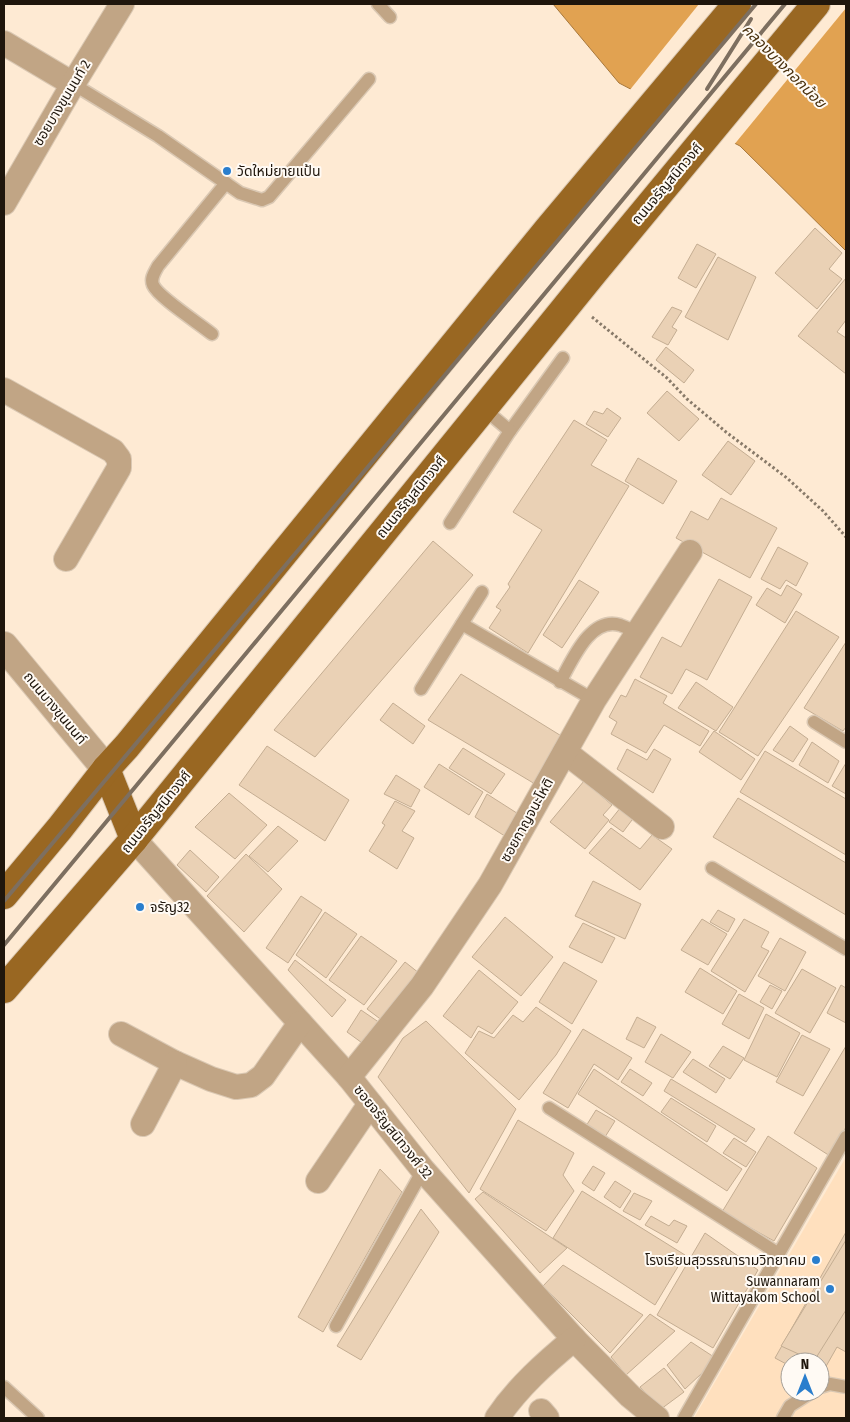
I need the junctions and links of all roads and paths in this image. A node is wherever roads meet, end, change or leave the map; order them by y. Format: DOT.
graph roads {
  1 [pos="378,4"];
  2 [pos="737,4"];
  3 [pos="816,4"];
  4 [pos="114,7"];
  5 [pos="390,16"];
  6 [pos="4,42"];
  7 [pos="370,79"];
  8 [pos="73,84"];
  9 [pos="226,183"];
  10 [pos="4,203"];
  11 [pos="585,311"];
  12 [pos="212,334"];
  13 [pos="563,358"];
  14 [pos="4,390"];
  15 [pos="483,408"];
  16 [pos="510,431"];
  17 [pos="450,523"];
  18 [pos="846,537"];
  19 [pos="690,552"];
  20 [pos="66,559"];
  21 [pos="482,592"];
  22 [pos="462,624"];
  23 [pos="637,633"];
  24 [pos="4,646"];
  25 [pos="560,682"];
  26 [pos="420,690"];
  27 [pos="594,700"];
  28 [pos="814,722"];
  29 [pos="846,742"];
  30 [pos="565,752"];
  31 [pos="106,769"];
  32 [pos="662,827"];
  33 [pos="134,839"];
  34 [pos="712,868"];
  35 [pos="4,895"];
  36 [pos="846,949"];
  37 [pos="4,989"];
  38 [pos="300,1023"];
  39 [pos="121,1034"];
  40 [pos="175,1063"];
  41 [pos="349,1078"];
  42 [pos="370,1104"];
  43 [pos="549,1108"];
  44 [pos="143,1124"];
  45 [pos="846,1137"];
  46 [pos="423,1170"];
  47 [pos="318,1182"];
  48 [pos="779,1254"];
  49 [pos="336,1326"];
  50 [pos="574,1339"];
  51 [pos="830,1384"];
  52 [pos="4,1387"];
  53 [pos="846,1387"];
  54 [pos="796,1402"];
  55 [pos="38,1418"];
  56 [pos="497,1418"];
  57 [pos="657,1418"];
  58 [pos="684,1418"];
  59 [pos="783,1418"];
  1 -- 5 [label="lane"];
  2 -- 31 [label="main road"];
  3 -- 15 [label="main road, ถนนจรัญสนิทวงศ์"];
  4 -- 8 [label="street, ซอยบางขุนนนท์ 2"];
  6 -- 8 [label="street"];
  7 -- 9 [label="lane"];
  8 -- 9 [label="lane"];
  8 -- 10 [label="street, ซอยบางขุนนนท์ 2"];
  9 -- 12 [label="lane"];
  11 -- 18 [label="path"];
  13 -- 16 [label="lane"];
  14 -- 20 [label="street"];
  15 -- 16 [label="lane"];
  15 -- 33 [label="main road, ถนนจรัญสนิทวงศ์"];
  16 -- 17 [label="lane"];
  19 -- 23 [label="street, ซอยกาญจนะโหติ"];
  21 -- 22 [label="lane"];
  22 -- 25 [label="lane"];
  22 -- 26 [label="lane"];
  23 -- 25 [label="lane"];
  23 -- 27 [label="street, ซอยกาญจนะโหติ"];
  24 -- 31 [label="street, ถนนบางขุนนนท์"];
  25 -- 27 [label="lane"];
  27 -- 30 [label="street, ซอยกาญจนะโหติ"];
  28 -- 29 [label="lane"];
  30 -- 32 [label="street"];
  30 -- 41 [label="street, ซอยกาญจนะโหติ"];
  31 -- 33 [label="main road"];
  31 -- 35 [label="main road"];
  33 -- 37 [label="main road, ถนนจรัญสนิทวงศ์"];
  33 -- 38 [label="street, ซอยจรัญสนิทวงศ์ 32"];
  34 -- 36 [label="lane"];
  38 -- 40 [label="street"];
  38 -- 41 [label="street, ซอยจรัญสนิทวงศ์ 32"];
  39 -- 40 [label="street"];
  40 -- 44 [label="street"];
  41 -- 42 [label="street, ซอยจรัญสนิทวงศ์ 32"];
  42 -- 46 [label="street, ซอยจรัญสนิทวงศ์ 32"];
  42 -- 47 [label="street"];
  43 -- 48 [label="lane"];
  45 -- 48 [label="lane"];
  46 -- 49 [label="lane"];
  46 -- 50 [label="street, ซอยจรัญสนิทวงศ์ 32"];
  48 -- 58 [label="lane"];
  50 -- 56 [label="street"];
  50 -- 57 [label="street, ซอยจรัญสนิทวงศ์ 32"];
  51 -- 53 [label="lane"];
  52 -- 55 [label="lane"];
  54 -- 59 [label="lane"];
}
